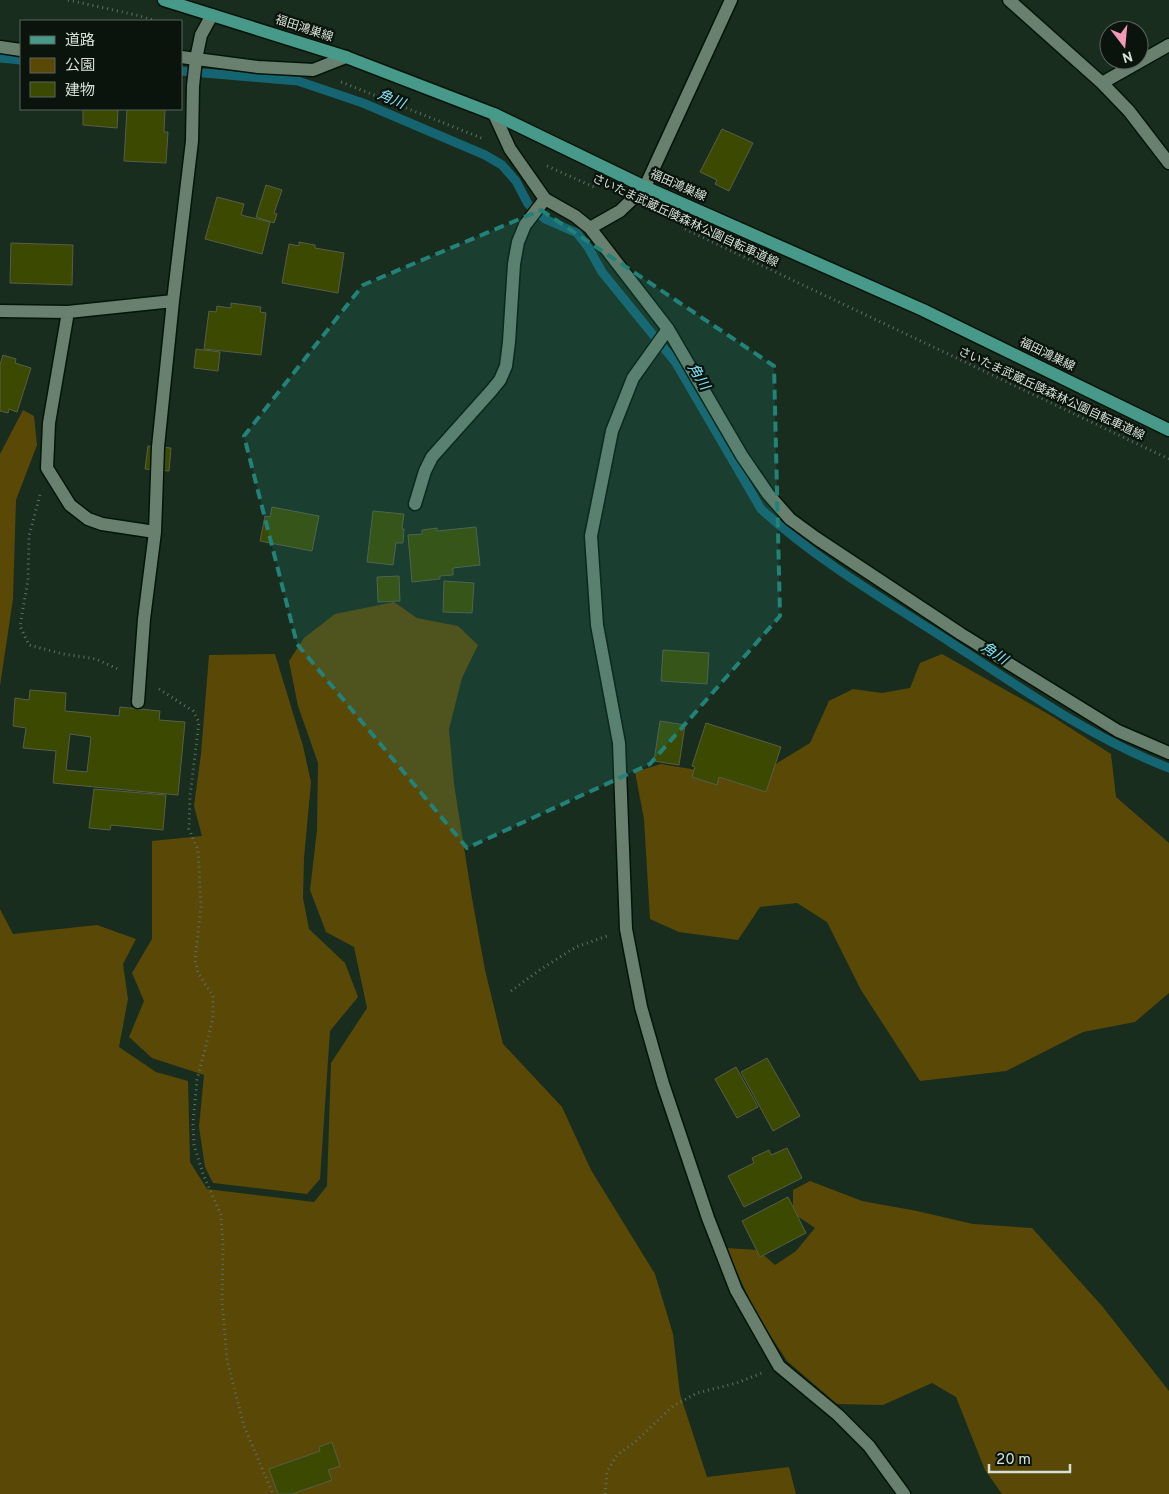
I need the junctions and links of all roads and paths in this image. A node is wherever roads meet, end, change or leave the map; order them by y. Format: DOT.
graph roads {
  1 [pos="68,0"];
  2 [pos="164,0"];
  3 [pos="731,0"];
  4 [pos="1009,0"];
  5 [pos="212,15"];
  6 [pos="153,20"];
  7 [pos="1169,45"];
  8 [pos="0,47"];
  9 [pos="20,50"];
  10 [pos="182,57"];
  11 [pos="346,57"];
  12 [pos="196,58"];
  13 [pos="313,70"];
  14 [pos="1102,83"];
  15 [pos="494,114"];
  16 [pos="510,149"];
  17 [pos="1169,164"];
  18 [pos="544,165"];
  19 [pos="645,187"];
  20 [pos="545,199"];
  21 [pos="629,203"];
  22 [pos="676,225"];
  23 [pos="590,228"];
  24 [pos="173,301"];
  25 [pos="0,311"];
  26 [pos="68,312"];
  27 [pos="668,329"];
  28 [pos="1169,430"];
  29 [pos="1169,459"];
  30 [pos="47,468"];
  31 [pos="415,504"];
  32 [pos="155,532"];
  33 [pos="140,679"];
  34 [pos="138,702"];
  35 [pos="1169,753"];
  36 [pos="626,929"];
  37 [pos="511,991"];
  38 [pos="779,1366"];
  39 [pos="273,1494"];
  40 [pos="605,1494"];
  41 [pos="904,1494"];
  1 -- 6 [label="path"];
  2 -- 5 [label="main road, 福田鴻巣線"];
  3 -- 19 [label="street"];
  4 -- 14 [label="street"];
  5 -- 11 [label="main road, 福田鴻巣線"];
  5 -- 12 [label="street"];
  7 -- 14 [label="street"];
  8 -- 9 [label="street"];
  10 -- 12 [label="street"];
  11 -- 13 [label="street"];
  11 -- 15 [label="main road, 福田鴻巣線"];
  12 -- 13 [label="street"];
  12 -- 24 [label="street"];
  13 -- 16 [label="path"];
  14 -- 17 [label="street"];
  15 -- 16 [label="street"];
  15 -- 19 [label="main road, 福田鴻巣線"];
  16 -- 20 [label="street"];
  18 -- 21 [label="path, さいたま武蔵丘陵森林公園自転車道線"];
  19 -- 21 [label="street"];
  19 -- 28 [label="main road, 福田鴻巣線"];
  20 -- 23 [label="street"];
  20 -- 31 [label="street"];
  21 -- 23 [label="street"];
  22 -- 29 [label="path, さいたま武蔵丘陵森林公園自転車道線"];
  23 -- 27 [label="street"];
  24 -- 26 [label="street"];
  24 -- 32 [label="street"];
  25 -- 26 [label="street"];
  26 -- 30 [label="street"];
  27 -- 35 [label="street"];
  27 -- 36 [label="street"];
  30 -- 32 [label="street"];
  30 -- 33 [label="path"];
  32 -- 33 [label="street"];
  33 -- 34 [label="street"];
  33 -- 39 [label="path"];
  36 -- 37 [label="path"];
  36 -- 38 [label="street"];
  38 -- 40 [label="path"];
  38 -- 41 [label="street"];
}
